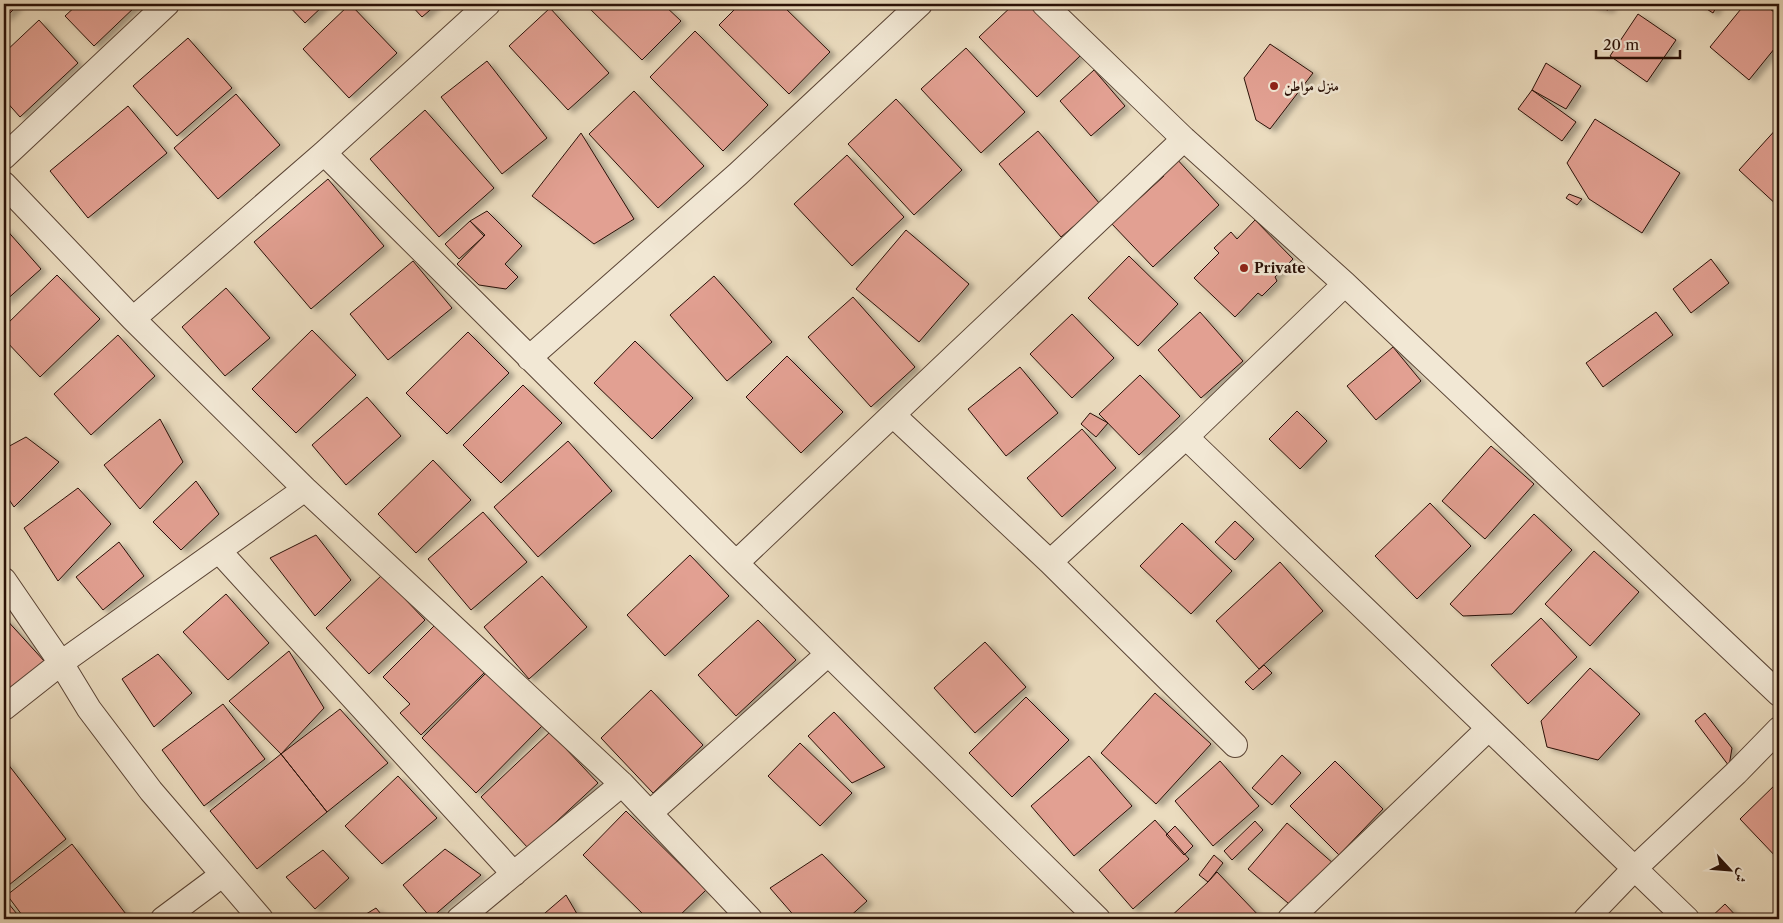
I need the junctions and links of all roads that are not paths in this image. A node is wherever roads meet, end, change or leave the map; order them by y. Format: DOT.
graph roads {
  1 [pos="168,4"];
  2 [pos="488,4"];
  3 [pos="920,4"];
  4 [pos="1044,4"];
  5 [pos="1184,139"];
  6 [pos="324,153"];
  7 [pos="4,157"];
  8 [pos="4,184"];
  9 [pos="1345,284"];
  10 [pos="133,319"];
  11 [pos="529,358"];
  12 [pos="893,415"];
  13 [pos="1186,437"];
  14 [pos="306,489"];
  15 [pos="218,550"];
  16 [pos="1050,562"];
  17 [pos="736,563"];
  18 [pos="4,580"];
  19 [pos="828,654"];
  20 [pos="61,663"];
  21 [pos="1779,694"];
  22 [pos="4,708"];
  23 [pos="1488,729"];
  24 [pos="1779,729"];
  25 [pos="1235,745"];
  26 [pos="622,784"];
  27 [pos="650,813"];
  28 [pos="1635,868"];
  29 [pos="514,874"];
  30 [pos="222,876"];
  31 [pos="163,919"];
  32 [pos="261,919"];
  33 [pos="460,919"];
  34 [pos="750,919"];
  35 [pos="1098,919"];
  36 [pos="1290,919"];
  37 [pos="1586,919"];
  38 [pos="1687,919"];
  1 -- 7 [label="street"];
  2 -- 6 [label="street"];
  3 -- 11 [label="street"];
  4 -- 5 [label="street"];
  5 -- 9 [label="street"];
  5 -- 12 [label="street"];
  6 -- 10 [label="street"];
  6 -- 11 [label="street"];
  8 -- 10 [label="street"];
  9 -- 13 [label="street"];
  9 -- 21 [label="street"];
  10 -- 14 [label="street"];
  11 -- 17 [label="street"];
  12 -- 16 [label="street"];
  12 -- 17 [label="street"];
  13 -- 16 [label="street"];
  13 -- 23 [label="street"];
  14 -- 15 [label="street"];
  14 -- 26 [label="street"];
  15 -- 20 [label="street"];
  15 -- 29 [label="street"];
  16 -- 25 [label="street"];
  17 -- 19 [label="street"];
  18 -- 20 [label="street"];
  19 -- 27 [label="street"];
  19 -- 35 [label="street"];
  20 -- 22 [label="street"];
  20 -- 30 [label="street"];
  23 -- 28 [label="street"];
  23 -- 36 [label="street"];
  24 -- 28 [label="street"];
  26 -- 27 [label="street"];
  26 -- 29 [label="street"];
  27 -- 34 [label="street"];
  28 -- 37 [label="street"];
  28 -- 38 [label="street"];
  29 -- 33 [label="street"];
  30 -- 31 [label="street"];
  30 -- 32 [label="street"];
}
